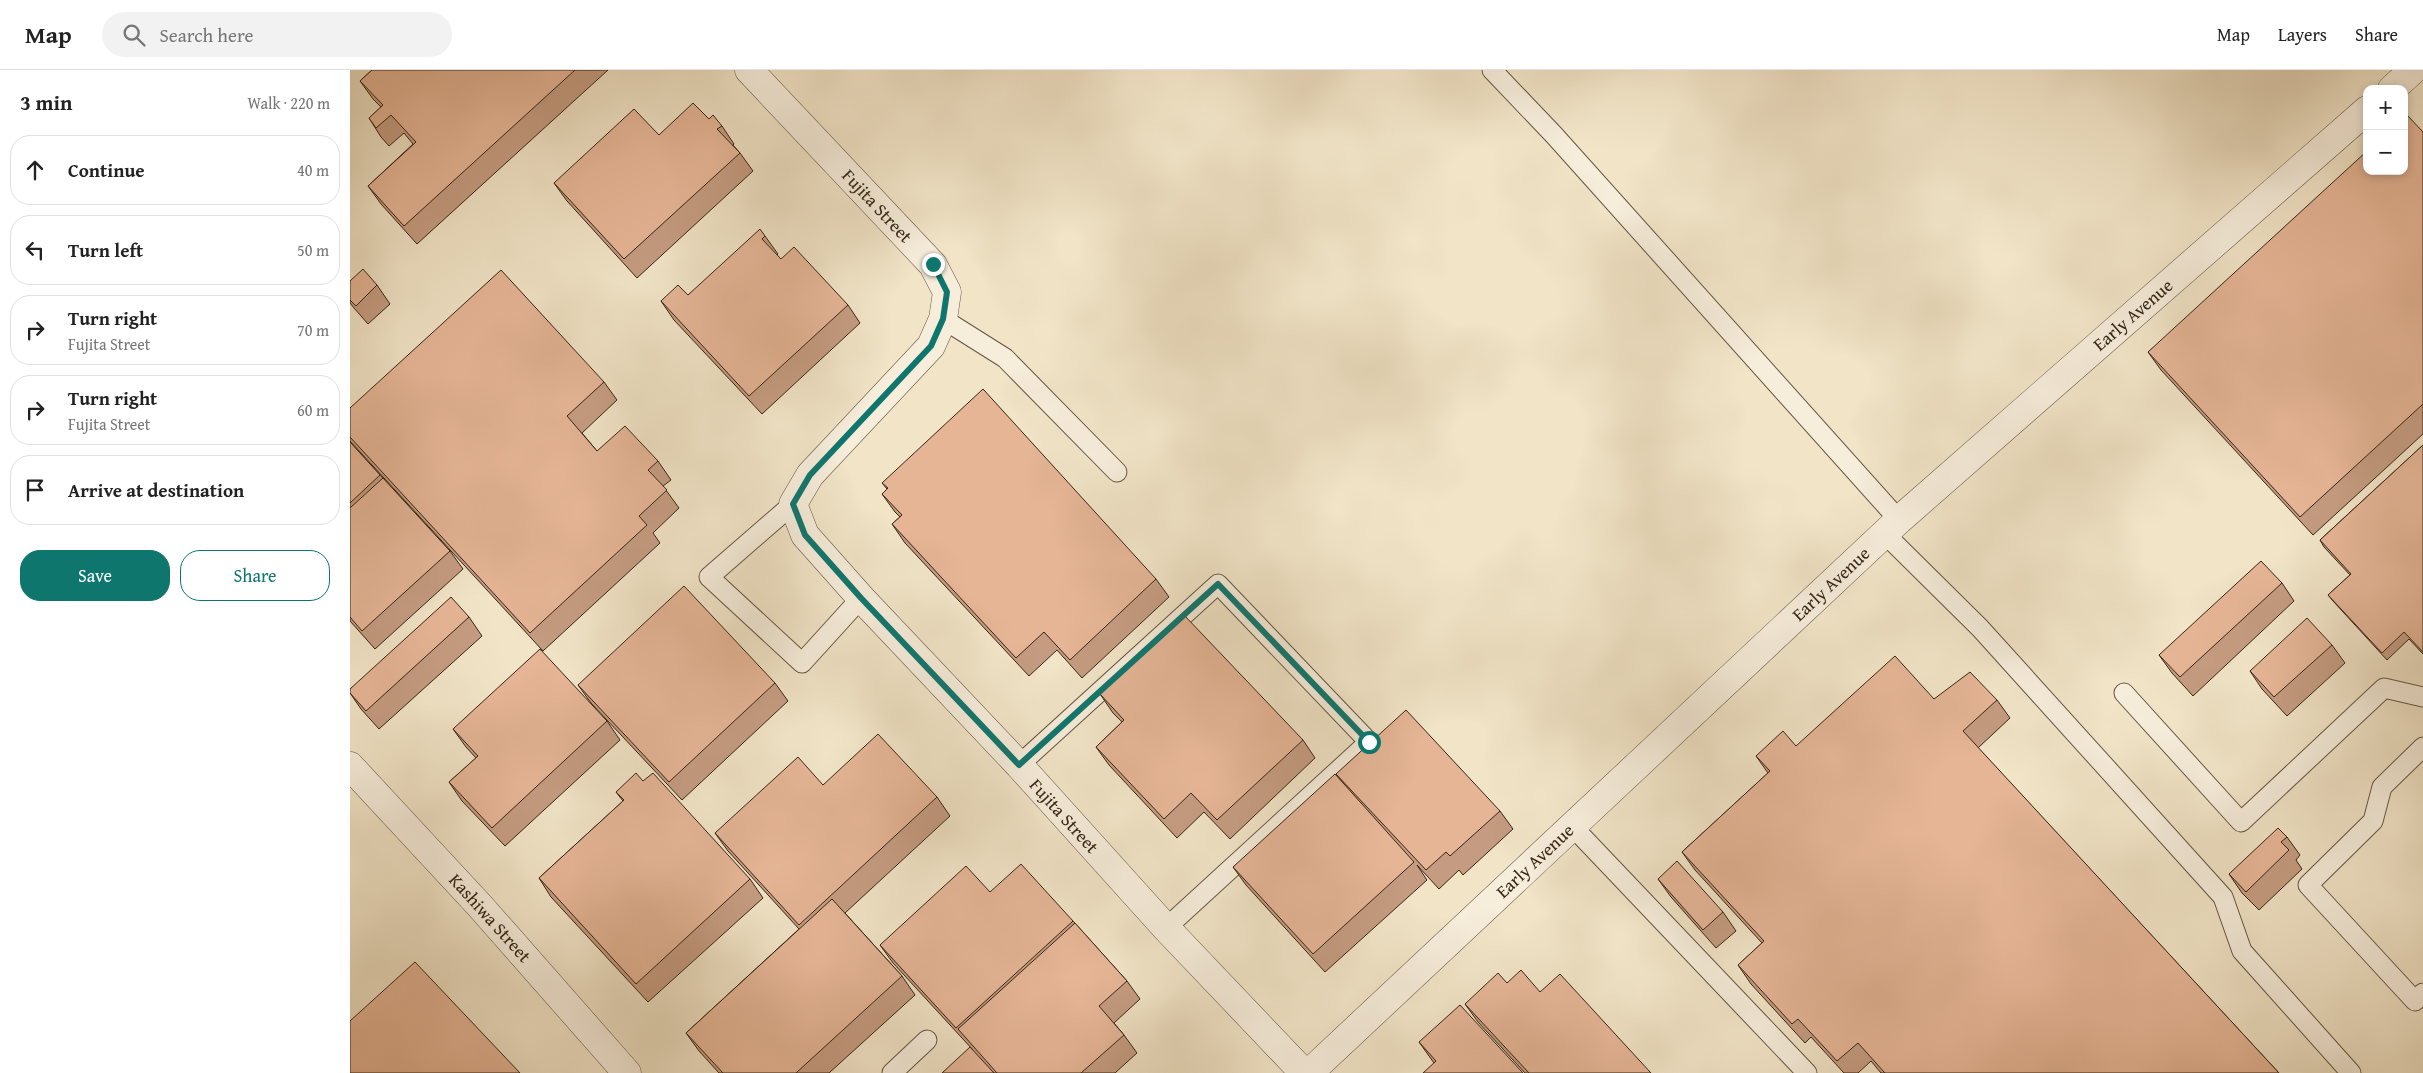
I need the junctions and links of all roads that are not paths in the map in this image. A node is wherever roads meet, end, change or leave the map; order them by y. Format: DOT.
graph roads {
  1 [pos="748,70"];
  2 [pos="1492,70"];
  3 [pos="2413,70"];
  4 [pos="2396,85"];
  5 [pos="2363,114"];
  6 [pos="943,319"];
  7 [pos="1117,472"];
  8 [pos="793,504"];
  9 [pos="1892,527"];
  10 [pos="861,598"];
  11 [pos="2124,693"];
  12 [pos="2423,697"];
  13 [pos="2423,747"];
  14 [pos="1019,765"];
  15 [pos="350,766"];
  16 [pos="1572,826"];
  17 [pos="1166,928"];
  18 [pos="2423,993"];
  19 [pos="927,1040"];
  20 [pos="627,1073"];
  21 [pos="892,1073"];
  22 [pos="1304,1073"];
  23 [pos="1309,1073"];
  24 [pos="1807,1073"];
  25 [pos="2351,1073"];
  1 -- 6 [label="street, Fujita Street"];
  2 -- 9 [label="lane"];
  3 -- 4 [label="street"];
  5 -- 9 [label="street, Early Avenue"];
  6 -- 7 [label="lane"];
  6 -- 8 [label="street, Fujita Street"];
  8 -- 10 [label="street, Fujita Street"];
  8 -- 10 [label="lane"];
  9 -- 16 [label="street, Early Avenue"];
  9 -- 25 [label="lane"];
  10 -- 14 [label="street, Fujita Street"];
  11 -- 12 [label="lane"];
  13 -- 18 [label="lane"];
  14 -- 17 [label="street, Fujita Street"];
  14 -- 17 [label="lane"];
  15 -- 20 [label="street, Kashiwa Street"];
  16 -- 23 [label="street, Early Avenue"];
  16 -- 24 [label="lane"];
  17 -- 22 [label="street, Fujita Street"];
  19 -- 21 [label="lane"];
}
